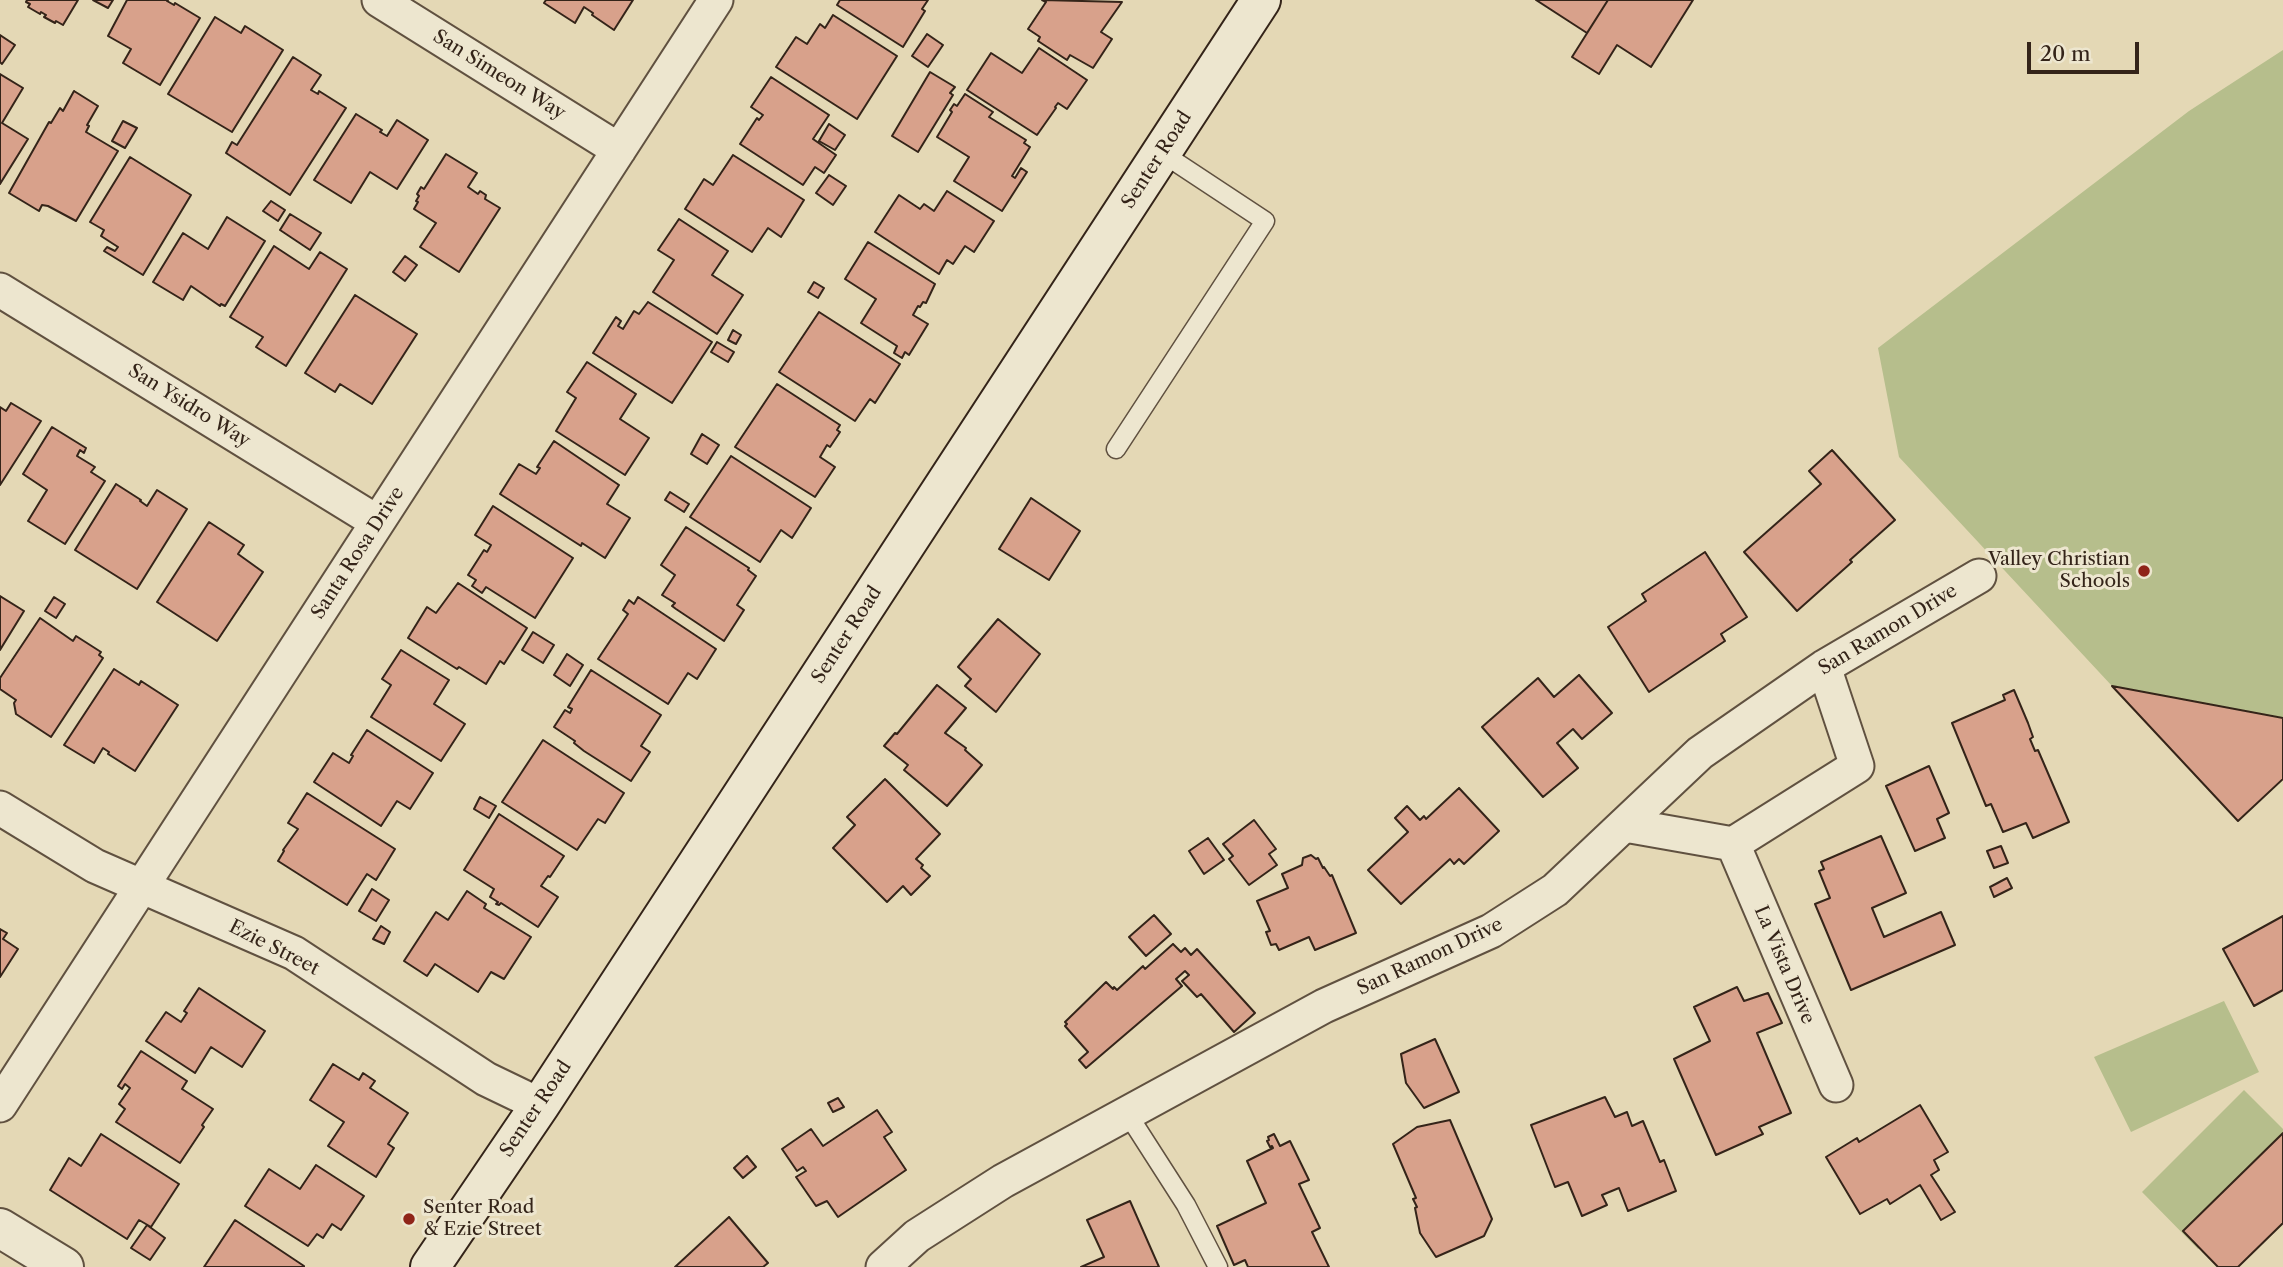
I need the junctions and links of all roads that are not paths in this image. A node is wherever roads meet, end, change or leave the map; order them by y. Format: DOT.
graph roads {
  1 [pos="379,0"];
  2 [pos="716,0"];
  3 [pos="1261,0"];
  4 [pos="619,150"];
  5 [pos="1162,153"];
  6 [pos="0,290"];
  7 [pos="1116,449"];
  8 [pos="377,523"];
  9 [pos="1979,576"];
  10 [pos="1824,667"];
  11 [pos="0,808"];
  12 [pos="1625,825"];
  13 [pos="1733,844"];
  14 [pos="142,886"];
  15 [pos="1836,1085"];
  16 [pos="540,1104"];
  17 [pos="0,1105"];
  18 [pos="1127,1113"];
  19 [pos="0,1228"];
  20 [pos="64,1267"];
  21 [pos="430,1267"];
  22 [pos="883,1267"];
  23 [pos="1218,1267"];
  1 -- 4 [label="street, San Simeon Way"];
  2 -- 4 [label="street, Santa Rosa Drive"];
  3 -- 5 [label="main road, Senter Road"];
  4 -- 8 [label="street, Santa Rosa Drive"];
  5 -- 7 [label="lane"];
  5 -- 16 [label="main road, Senter Road"];
  6 -- 8 [label="street, San Ysidro Way"];
  8 -- 14 [label="street, Santa Rosa Drive"];
  9 -- 10 [label="street, San Ramon Drive"];
  10 -- 12 [label="street, San Ramon Drive"];
  10 -- 13 [label="street"];
  11 -- 14 [label="street, Ezie Street"];
  12 -- 13 [label="street"];
  12 -- 18 [label="street, San Ramon Drive"];
  13 -- 15 [label="street, La Vista Drive"];
  14 -- 16 [label="street, Ezie Street"];
  14 -- 17 [label="street, Santa Rosa Drive"];
  16 -- 21 [label="main road, Senter Road"];
  18 -- 22 [label="street, San Ramon Drive"];
  18 -- 23 [label="lane"];
  19 -- 20 [label="main road"];
}
